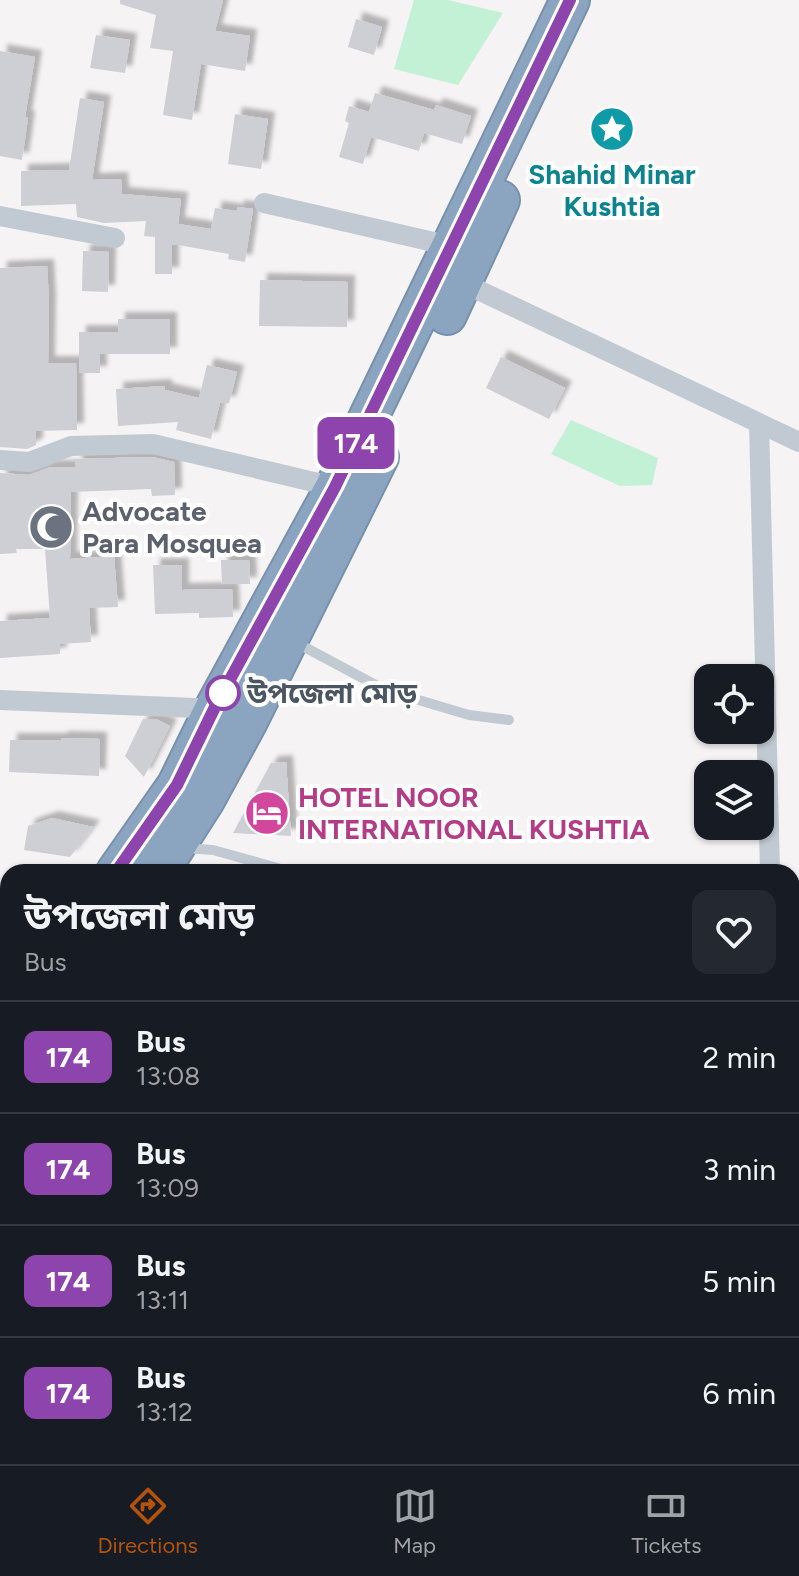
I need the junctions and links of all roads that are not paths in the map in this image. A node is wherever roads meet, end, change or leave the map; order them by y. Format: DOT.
graph roads {
  1 [pos="570,0"];
  2 [pos="589,0"];
  3 [pos="264,203"];
  4 [pos="0,216"];
  5 [pos="115,238"];
  6 [pos="451,266"];
  7 [pos="759,423"];
  8 [pos="796,438"];
  9 [pos="0,460"];
  10 [pos="335,487"];
  11 [pos="287,638"];
  12 [pos="0,700"];
  13 [pos="232,714"];
  14 [pos="509,720"];
  15 [pos="167,860"];
  16 [pos="122,864"];
  17 [pos="263,864"];
  18 [pos="770,864"];
  1 -- 6 [label="highway"];
  2 -- 6 [label="highway"];
  3 -- 6 [label="street"];
  4 -- 5 [label="street"];
  6 -- 7 [label="street"];
  6 -- 10 [label="highway"];
  6 -- 11 [label="highway"];
  7 -- 8 [label="street"];
  7 -- 18 [label="street"];
  9 -- 10 [label="street"];
  10 -- 13 [label="highway"];
  11 -- 13 [label="highway"];
  11 -- 14 [label="lane"];
  12 -- 13 [label="street"];
  13 -- 15 [label="highway"];
  13 -- 16 [label="highway"];
  15 -- 17 [label="lane"];
}
